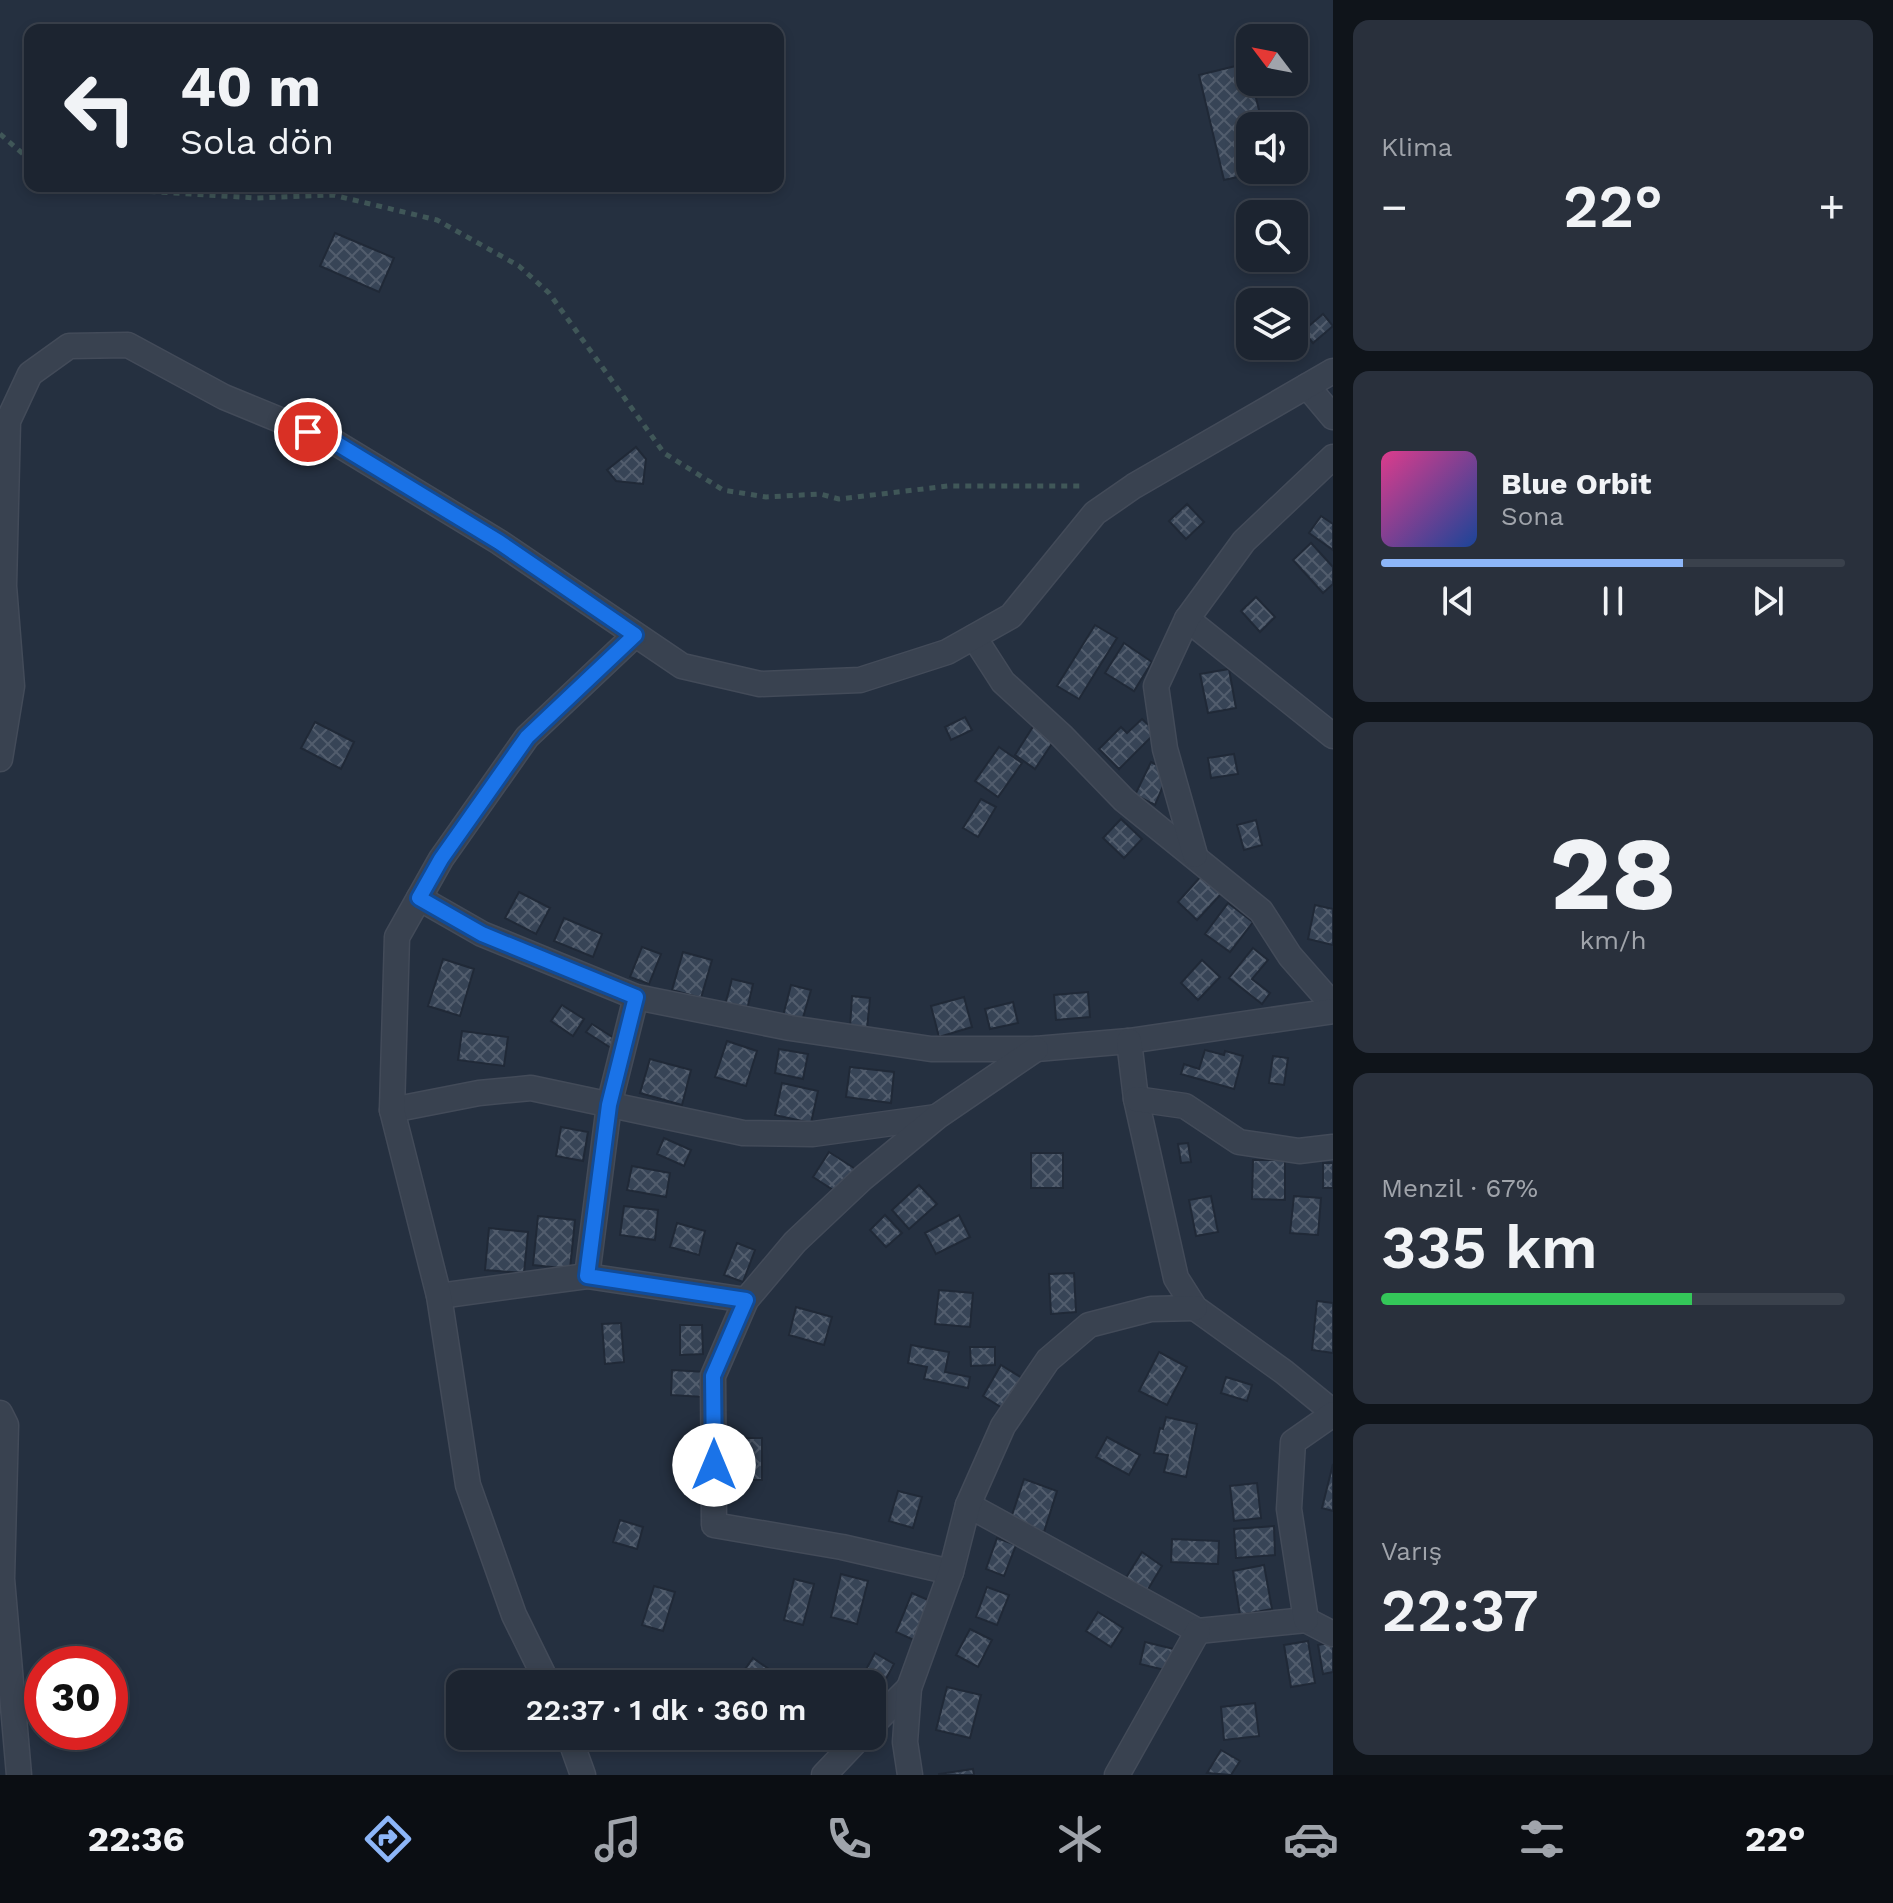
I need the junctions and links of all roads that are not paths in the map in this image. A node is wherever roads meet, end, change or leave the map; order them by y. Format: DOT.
graph roads {
  1 [pos="1333,371"];
  2 [pos="1307,386"];
  3 [pos="1333,417"];
  4 [pos="1333,457"];
  5 [pos="1187,619"];
  6 [pos="635,635"];
  7 [pos="974,637"];
  8 [pos="1333,736"];
  9 [pos="0,759"];
  10 [pos="1195,855"];
  11 [pos="419,898"];
  12 [pos="636,997"];
  13 [pos="1333,1008"];
  14 [pos="1129,1041"];
  15 [pos="1036,1049"];
  16 [pos="1136,1099"];
  17 [pos="609,1105"];
  18 [pos="392,1110"];
  19 [pos="938,1116"];
  20 [pos="1333,1147"];
  21 [pos="587,1276"];
  22 [pos="439,1296"];
  23 [pos="746,1300"];
  24 [pos="1195,1308"];
  25 [pos="0,1413"];
  26 [pos="1333,1413"];
  27 [pos="968,1505"];
  28 [pos="951,1572"];
  29 [pos="1306,1620"];
  30 [pos="1198,1631"];
  31 [pos="1333,1634"];
  32 [pos="541,1670"];
  33 [pos="909,1688"];
  34 [pos="886,1711"];
  35 [pos="576,1750"];
  36 [pos="848,1750"];
  37 [pos="587,1773"];
  38 [pos="19,1775"];
  39 [pos="824,1775"];
  40 [pos="910,1775"];
  41 [pos="1117,1775"];
  1 -- 2 [label="street"];
  2 -- 3 [label="street"];
  2 -- 7 [label="street"];
  4 -- 5 [label="street"];
  5 -- 8 [label="street"];
  5 -- 10 [label="street"];
  6 -- 7 [label="street"];
  6 -- 9 [label="street"];
  6 -- 11 [label="street"];
  7 -- 10 [label="street"];
  10 -- 13 [label="street"];
  11 -- 12 [label="street"];
  11 -- 18 [label="street"];
  12 -- 15 [label="street"];
  12 -- 17 [label="street"];
  13 -- 14 [label="street"];
  14 -- 15 [label="street"];
  14 -- 16 [label="street"];
  15 -- 19 [label="street"];
  16 -- 20 [label="street"];
  16 -- 24 [label="street"];
  17 -- 18 [label="street"];
  17 -- 19 [label="street"];
  17 -- 21 [label="street"];
  18 -- 22 [label="street"];
  19 -- 23 [label="street"];
  21 -- 22 [label="street"];
  21 -- 23 [label="street"];
  22 -- 32 [label="street"];
  23 -- 28 [label="street"];
  24 -- 26 [label="street"];
  24 -- 27 [label="street"];
  25 -- 38 [label="street"];
  26 -- 29 [label="street"];
  27 -- 28 [label="street"];
  27 -- 30 [label="street"];
  28 -- 33 [label="street"];
  29 -- 30 [label="street"];
  29 -- 31 [label="street"];
  30 -- 41 [label="street"];
  33 -- 34 [label="street"];
  33 -- 40 [label="street"];
  35 -- 37 [label="street"];
  36 -- 39 [label="street"];
}
